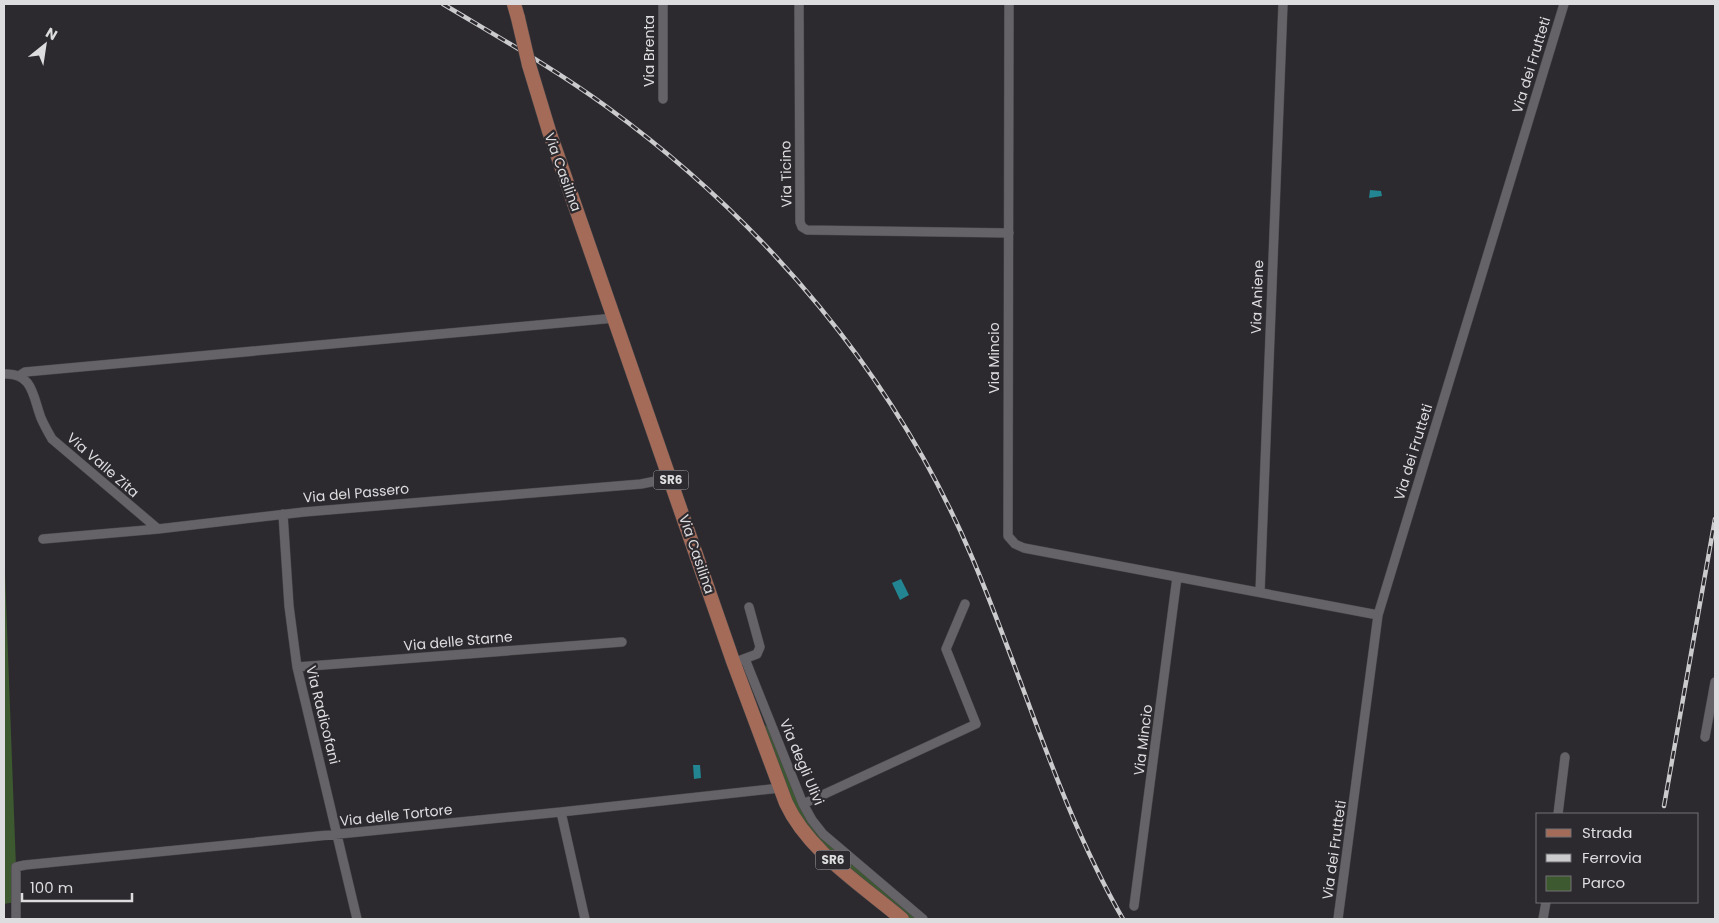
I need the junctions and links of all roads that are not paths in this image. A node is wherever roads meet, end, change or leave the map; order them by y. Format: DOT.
graph roads {
  1 [pos="514,4"];
  2 [pos="663,4"];
  3 [pos="799,4"];
  4 [pos="1010,4"];
  5 [pos="1283,4"];
  6 [pos="1564,4"];
  7 [pos="663,99"];
  8 [pos="1008,233"];
  9 [pos="615,318"];
  10 [pos="4,374"];
  11 [pos="19,376"];
  12 [pos="671,478"];
  13 [pos="283,514"];
  14 [pos="158,529"];
  15 [pos="43,539"];
  16 [pos="1177,577"];
  17 [pos="1260,592"];
  18 [pos="965,604"];
  19 [pos="749,607"];
  20 [pos="1378,616"];
  21 [pos="622,642"];
  22 [pos="739,660"];
  23 [pos="297,667"];
  24 [pos="1715,682"];
  25 [pos="1706,737"];
  26 [pos="1565,757"];
  27 [pos="780,788"];
  28 [pos="803,804"];
  29 [pos="561,812"];
  30 [pos="1558,813"];
  31 [pos="339,834"];
  32 [pos="1546,903"];
  33 [pos="1134,906"];
  34 [pos="16,919"];
  35 [pos="357,919"];
  36 [pos="585,919"];
  37 [pos="902,919"];
  38 [pos="923,919"];
  39 [pos="1338,919"];
  40 [pos="1543,919"];
  1 -- 9 [label="main road, Via Casilina / SR6, bridge"];
  2 -- 7 [label="street, Via Brenta"];
  3 -- 8 [label="street, Via Ticino"];
  4 -- 8 [label="street, Via Mincio"];
  5 -- 17 [label="street, Via Aniene"];
  6 -- 20 [label="street, Via dei Frutteti"];
  8 -- 16 [label="street, Via Mincio"];
  9 -- 11 [label="street"];
  9 -- 12 [label="main road, Via Casilina / SR6"];
  10 -- 11 [label="street"];
  11 -- 14 [label="street, Via Valle Zita"];
  12 -- 13 [label="street, Via del Passero"];
  12 -- 22 [label="main road, Via Casilina / SR6"];
  13 -- 14 [label="street, Via del Passero"];
  13 -- 23 [label="street, Via Radicofani"];
  14 -- 15 [label="street, Via del Passero"];
  16 -- 17 [label="street, Via Mincio"];
  16 -- 33 [label="street, Via Mincio"];
  17 -- 20 [label="street, Via Mincio"];
  18 -- 28 [label="street"];
  19 -- 22 [label="street"];
  20 -- 39 [label="street, Via dei Frutteti"];
  21 -- 23 [label="street, Via delle Starne"];
  22 -- 27 [label="main road, Via Casilina / SR6"];
  22 -- 28 [label="street, Via degli Ulivi"];
  23 -- 31 [label="street, Via Radicofani"];
  24 -- 25 [label="street"];
  26 -- 30 [label="street"];
  27 -- 29 [label="street, Via delle Tortore"];
  27 -- 37 [label="main road, Via Casilina / SR6"];
  28 -- 38 [label="street, Via degli Ulivi"];
  29 -- 31 [label="street, Via delle Tortore"];
  29 -- 36 [label="street"];
  31 -- 34 [label="street, Via delle Tortore"];
  31 -- 35 [label="street, Via Radicofani"];
  32 -- 40 [label="street"];
}
